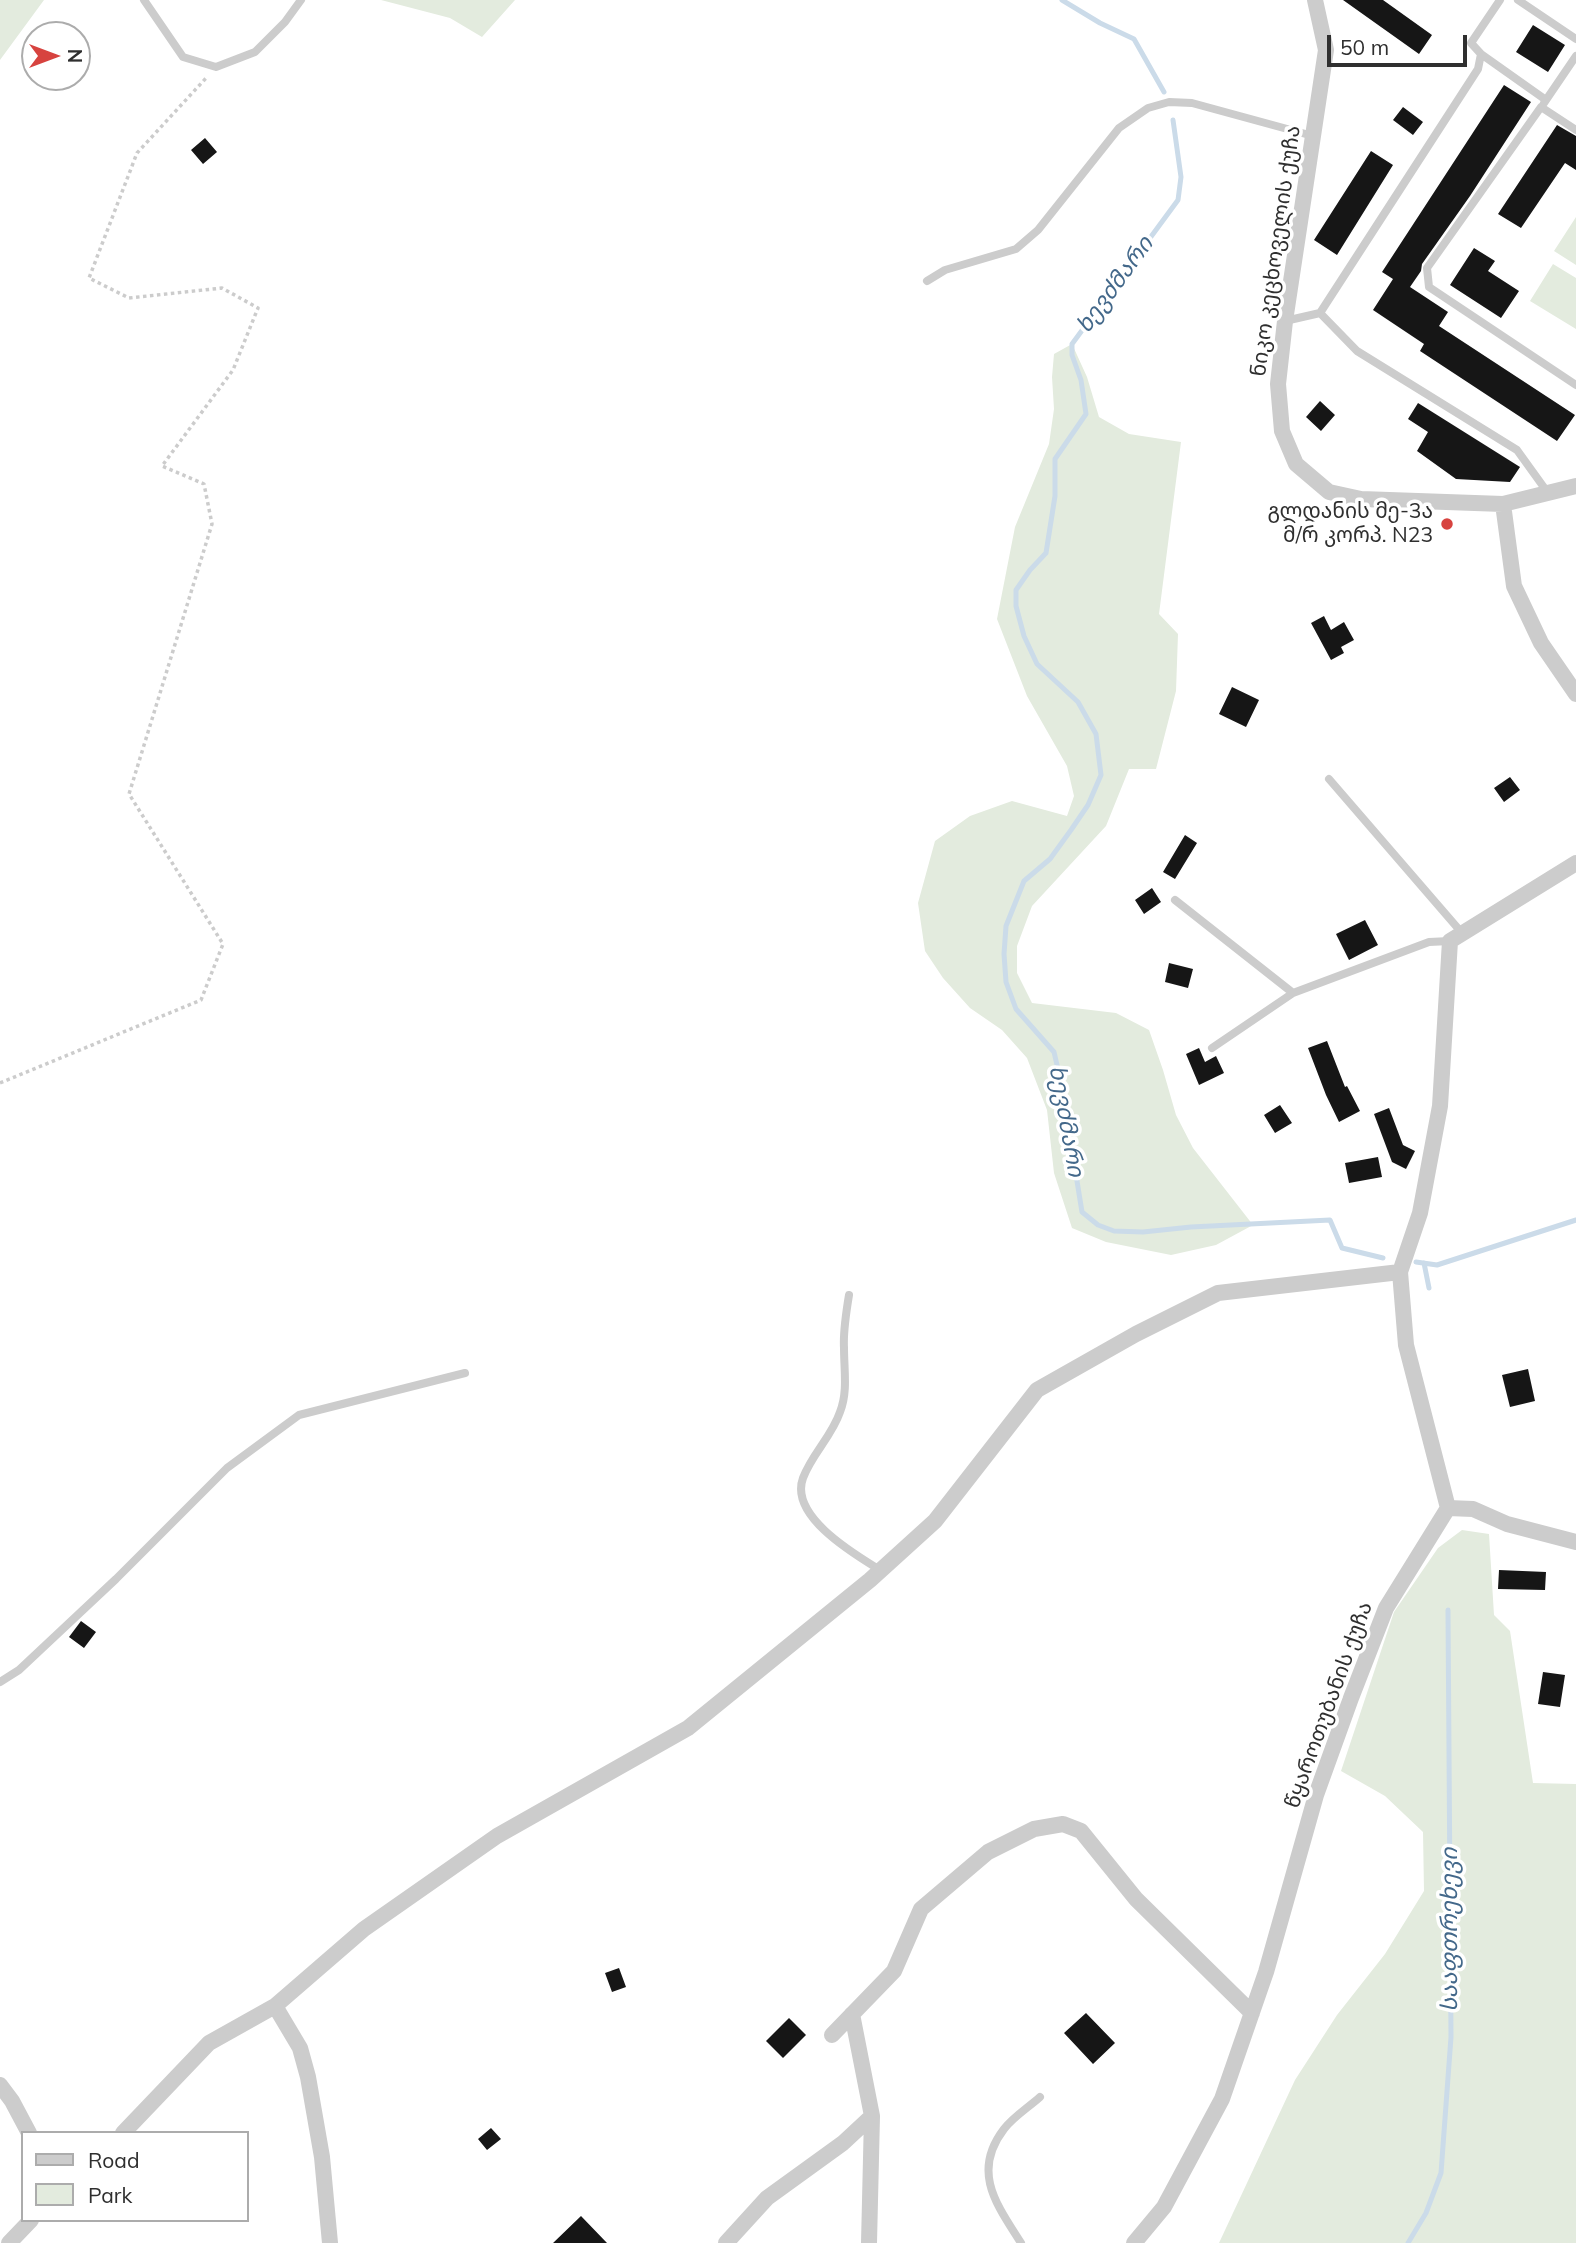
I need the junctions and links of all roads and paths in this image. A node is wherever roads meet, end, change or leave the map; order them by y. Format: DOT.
graph roads {
  1 [pos="144,0"];
  2 [pos="301,0"];
  3 [pos="1315,0"];
  4 [pos="1500,0"];
  5 [pos="1518,0"];
  6 [pos="1530,3"];
  7 [pos="1576,39"];
  8 [pos="1481,54"];
  9 [pos="1576,56"];
  10 [pos="216,67"];
  11 [pos="1543,103"];
  12 [pos="1576,130"];
  13 [pos="1313,136"];
  14 [pos="927,281"];
  15 [pos="1320,313"];
  16 [pos="1285,321"];
  17 [pos="1576,385"];
  18 [pos="1576,486"];
  19 [pos="1548,493"];
  20 [pos="1503,504"];
  21 [pos="1576,694"];
  22 [pos="1329,779"];
  23 [pos="1576,863"];
  24 [pos="1175,900"];
  25 [pos="1456,937"];
  26 [pos="1293,993"];
  27 [pos="1212,1048"];
  28 [pos="0,1083"];
  29 [pos="1400,1272"];
  30 [pos="849,1295"];
  31 [pos="465,1373"];
  32 [pos="1448,1508"];
  33 [pos="1576,1542"];
  34 [pos="880,1570"];
  35 [pos="0,1682"];
  36 [pos="275,2006"];
  37 [pos="1252,2013"];
  38 [pos="852,2014"];
  39 [pos="832,2035"];
  40 [pos="0,2085"];
  41 [pos="1040,2097"];
  42 [pos="872,2116"];
  43 [pos="28,2131"];
  44 [pos="125,2131"];
  45 [pos="30,2222"];
  46 [pos="9,2243"];
  47 [pos="330,2243"];
  48 [pos="726,2243"];
  49 [pos="869,2243"];
  50 [pos="1021,2243"];
  51 [pos="1134,2243"];
  1 -- 10 [label="lane"];
  2 -- 10 [label="lane"];
  3 -- 13 [label="street, ნიკო კეცხოველის ქუჩა"];
  4 -- 8 [label="lane"];
  5 -- 6 [label="lane"];
  6 -- 7 [label="lane"];
  8 -- 11 [label="lane"];
  8 -- 15 [label="lane"];
  9 -- 11 [label="lane"];
  10 -- 28 [label="path"];
  11 -- 12 [label="lane"];
  11 -- 17 [label="lane"];
  13 -- 14 [label="lane"];
  13 -- 16 [label="street, ნიკო კეცხოველის ქუჩა"];
  15 -- 16 [label="lane"];
  15 -- 19 [label="lane"];
  16 -- 20 [label="street, ნიკო კეცხოველის ქუჩა"];
  18 -- 19 [label="street, ნიკო კეცხოველის ქუჩა"];
  19 -- 20 [label="street, ნიკო კეცხოველის ქუჩა"];
  20 -- 21 [label="street"];
  22 -- 25 [label="lane"];
  23 -- 25 [label="street"];
  24 -- 26 [label="lane"];
  25 -- 26 [label="lane"];
  25 -- 29 [label="street"];
  26 -- 27 [label="lane"];
  29 -- 32 [label="street"];
  29 -- 34 [label="street"];
  30 -- 34 [label="lane"];
  31 -- 35 [label="lane"];
  32 -- 33 [label="street"];
  32 -- 37 [label="street, წყაროთუბანის ქუჩა"];
  34 -- 36 [label="street"];
  36 -- 44 [label="street"];
  36 -- 47 [label="street"];
  37 -- 38 [label="street"];
  37 -- 51 [label="street, წყაროთუბანის ქუჩა"];
  38 -- 39 [label="street"];
  38 -- 42 [label="street"];
  40 -- 43 [label="street"];
  41 -- 50 [label="lane"];
  42 -- 48 [label="street"];
  42 -- 49 [label="street"];
  45 -- 46 [label="street"];
}
